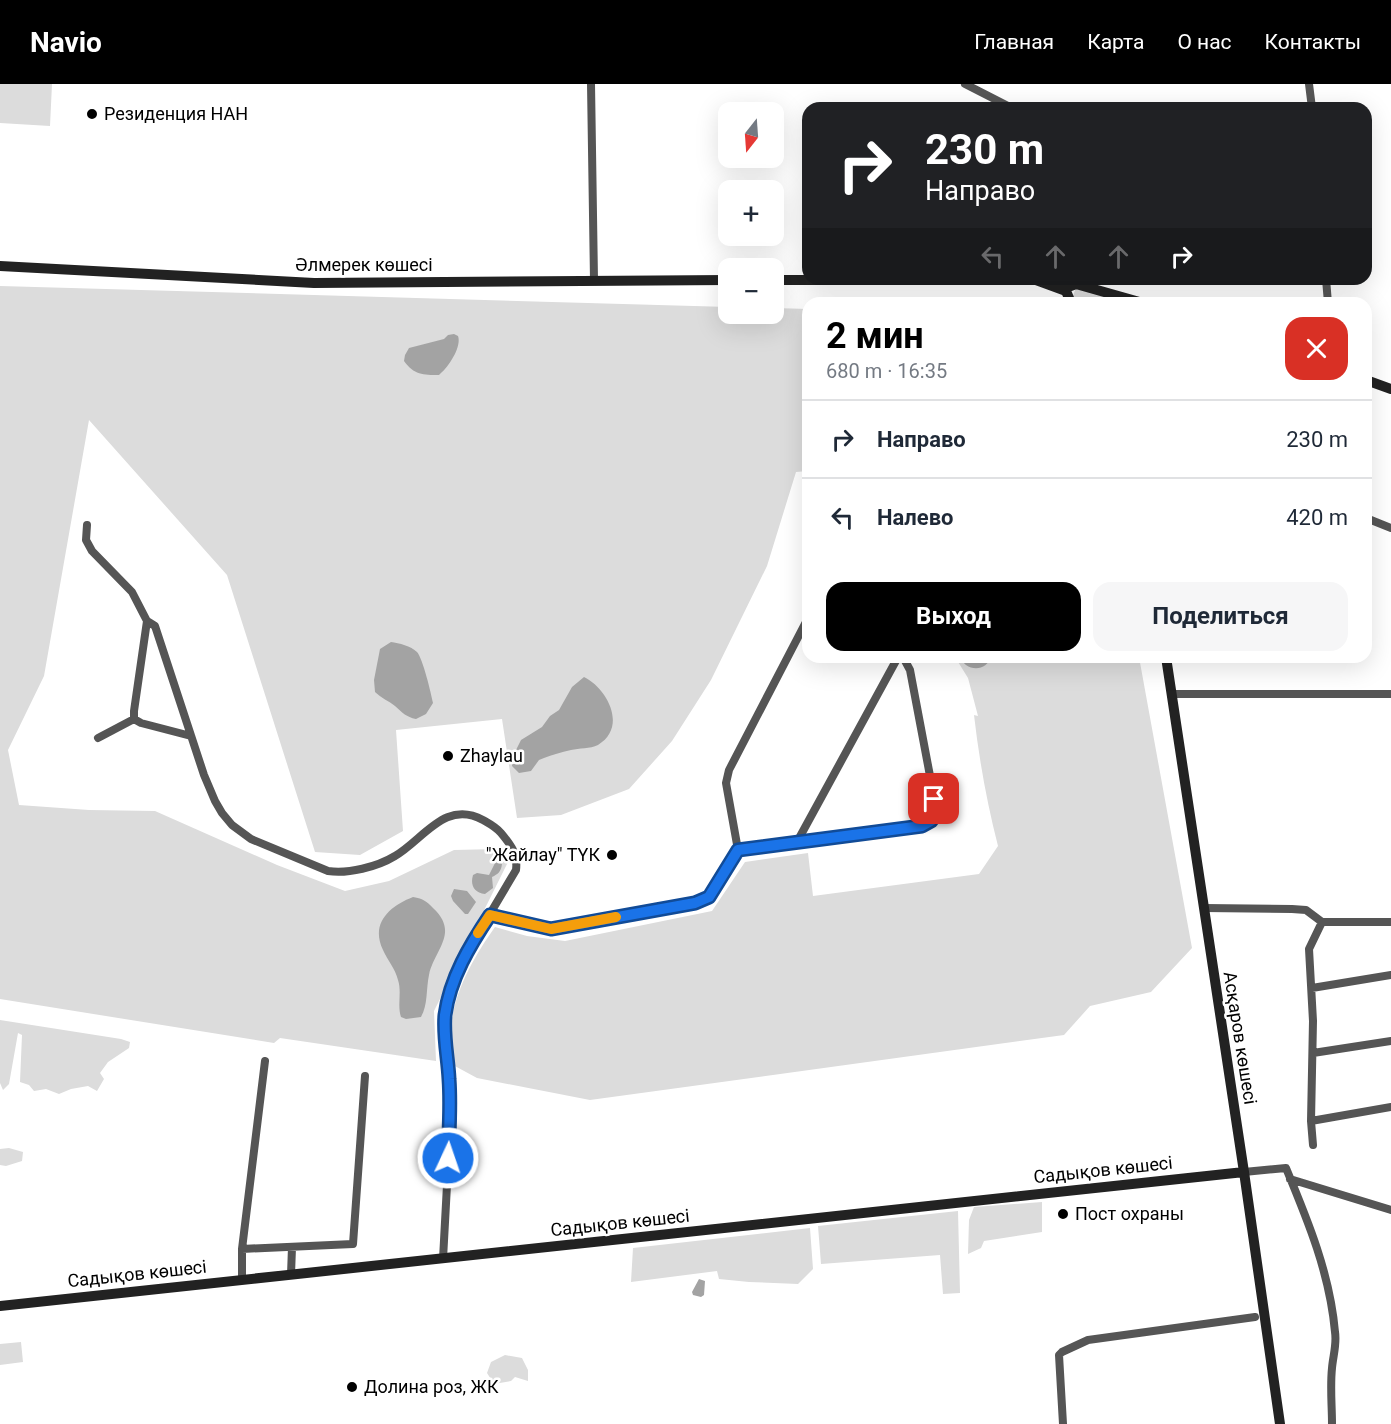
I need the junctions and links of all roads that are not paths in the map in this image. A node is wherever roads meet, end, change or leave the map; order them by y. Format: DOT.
graph roads {
  1 [pos="591,84"];
  2 [pos="965,84"];
  3 [pos="1309,84"];
  4 [pos="1000,102"];
  5 [pos="1311,102"];
  6 [pos="0,266"];
  7 [pos="594,280"];
  8 [pos="718,280"];
  9 [pos="784,280"];
  10 [pos="802,280"];
  11 [pos="1080,285"];
  12 [pos="1122,297"];
  13 [pos="1372,382"];
  14 [pos="1391,389"];
  15 [pos="1372,520"];
  16 [pos="87,525"];
  17 [pos="1391,528"];
  18 [pos="147,621"];
  19 [pos="802,630"];
  20 [pos="898,663"];
  21 [pos="905,663"];
  22 [pos="1167,663"];
  23 [pos="1171,694"];
  24 [pos="1391,694"];
  25 [pos="134,719"];
  26 [pos="191,736"];
  27 [pos="98,738"];
  28 [pos="797,842"];
  29 [pos="738,850"];
  30 [pos="1204,908"];
  31 [pos="490,915"];
  32 [pos="1322,922"];
  33 [pos="1391,922"];
  34 [pos="1391,975"];
  35 [pos="1312,988"];
  36 [pos="1391,1041"];
  37 [pos="1313,1053"];
  38 [pos="265,1061"];
  39 [pos="365,1076"];
  40 [pos="1391,1107"];
  41 [pos="1311,1121"];
  42 [pos="1313,1145"];
  43 [pos="1244,1172"];
  44 [pos="1290,1179"];
  45 [pos="1391,1210"];
  46 [pos="291,1247"];
  47 [pos="242,1249"];
  48 [pos="443,1259"];
  49 [pos="291,1275"];
  50 [pos="242,1280"];
  51 [pos="0,1306"];
  52 [pos="1255,1317"];
  53 [pos="1063,1424"];
  54 [pos="1280,1424"];
  55 [pos="1332,1424"];
  1 -- 7 [label="street"];
  2 -- 4 [label="street"];
  3 -- 5 [label="street"];
  6 -- 7 [label="street, Әлмерек көшесі"];
  7 -- 8 [label="street, Әлмерек көшесі"];
  9 -- 10 [label="street"];
  11 -- 12 [label="street"];
  13 -- 14 [label="street"];
  15 -- 17 [label="street"];
  16 -- 18 [label="street"];
  18 -- 25 [label="street"];
  18 -- 26 [label="street"];
  19 -- 29 [label="street"];
  20 -- 28 [label="street"];
  21 -- 28 [label="street"];
  22 -- 23 [label="street, Асқаров көшесі"];
  23 -- 24 [label="street"];
  23 -- 30 [label="street, Асқаров көшесі"];
  25 -- 26 [label="street"];
  25 -- 27 [label="street"];
  26 -- 31 [label="street"];
  28 -- 29 [label="street"];
  29 -- 31 [label="street"];
  30 -- 32 [label="street"];
  30 -- 43 [label="street, Асқаров көшесі"];
  31 -- 48 [label="street"];
  32 -- 33 [label="street"];
  32 -- 35 [label="street"];
  34 -- 35 [label="street"];
  35 -- 37 [label="street"];
  36 -- 37 [label="street"];
  37 -- 41 [label="street"];
  38 -- 47 [label="street"];
  39 -- 46 [label="street"];
  40 -- 41 [label="street"];
  41 -- 42 [label="street"];
  43 -- 44 [label="street"];
  43 -- 48 [label="street, Садықов көшесі"];
  43 -- 54 [label="street, Асқаров көшесі"];
  44 -- 45 [label="street"];
  44 -- 55 [label="street"];
  46 -- 47 [label="street"];
  46 -- 49 [label="street"];
  47 -- 50 [label="street"];
  48 -- 49 [label="street, Садықов көшесі"];
  49 -- 50 [label="street, Садықов көшесі"];
  50 -- 51 [label="street, Садықов көшесі"];
  52 -- 53 [label="street"];
}
